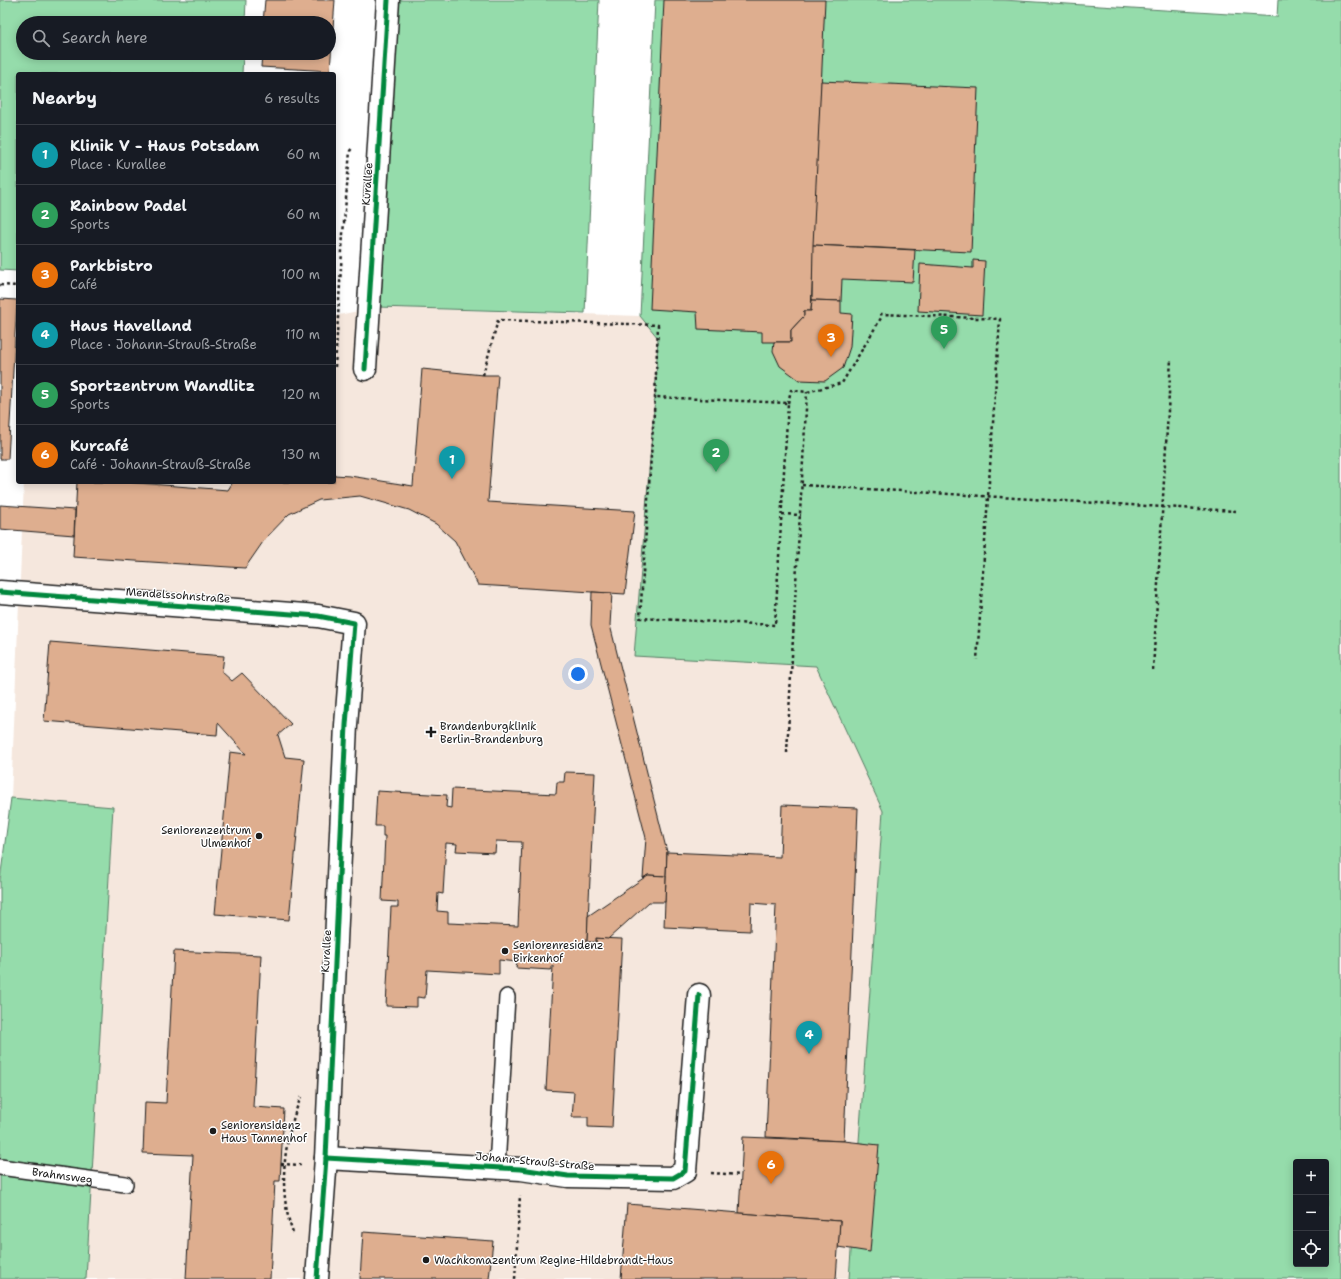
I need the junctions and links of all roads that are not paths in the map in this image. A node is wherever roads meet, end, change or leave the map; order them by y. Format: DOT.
graph roads {
  1 [pos="388,0"];
  2 [pos="365,369"];
  3 [pos="0,592"];
  4 [pos="354,623"];
  5 [pos="699,995"];
  6 [pos="507,996"];
  7 [pos="326,1158"];
  8 [pos="0,1167"];
  9 [pos="497,1167"];
  10 [pos="125,1184"];
  11 [pos="317,1279"];
  1 -- 2 [label="street, Kurallee"];
  3 -- 4 [label="street, Mendelssohnstraße"];
  4 -- 7 [label="street, Kurallee"];
  5 -- 9 [label="street, Johann-Strauß-Straße"];
  6 -- 9 [label="lane"];
  7 -- 9 [label="street, Johann-Strauß-Straße"];
  7 -- 11 [label="street, Kurallee"];
  8 -- 10 [label="lane, Brahmsweg"];
}
